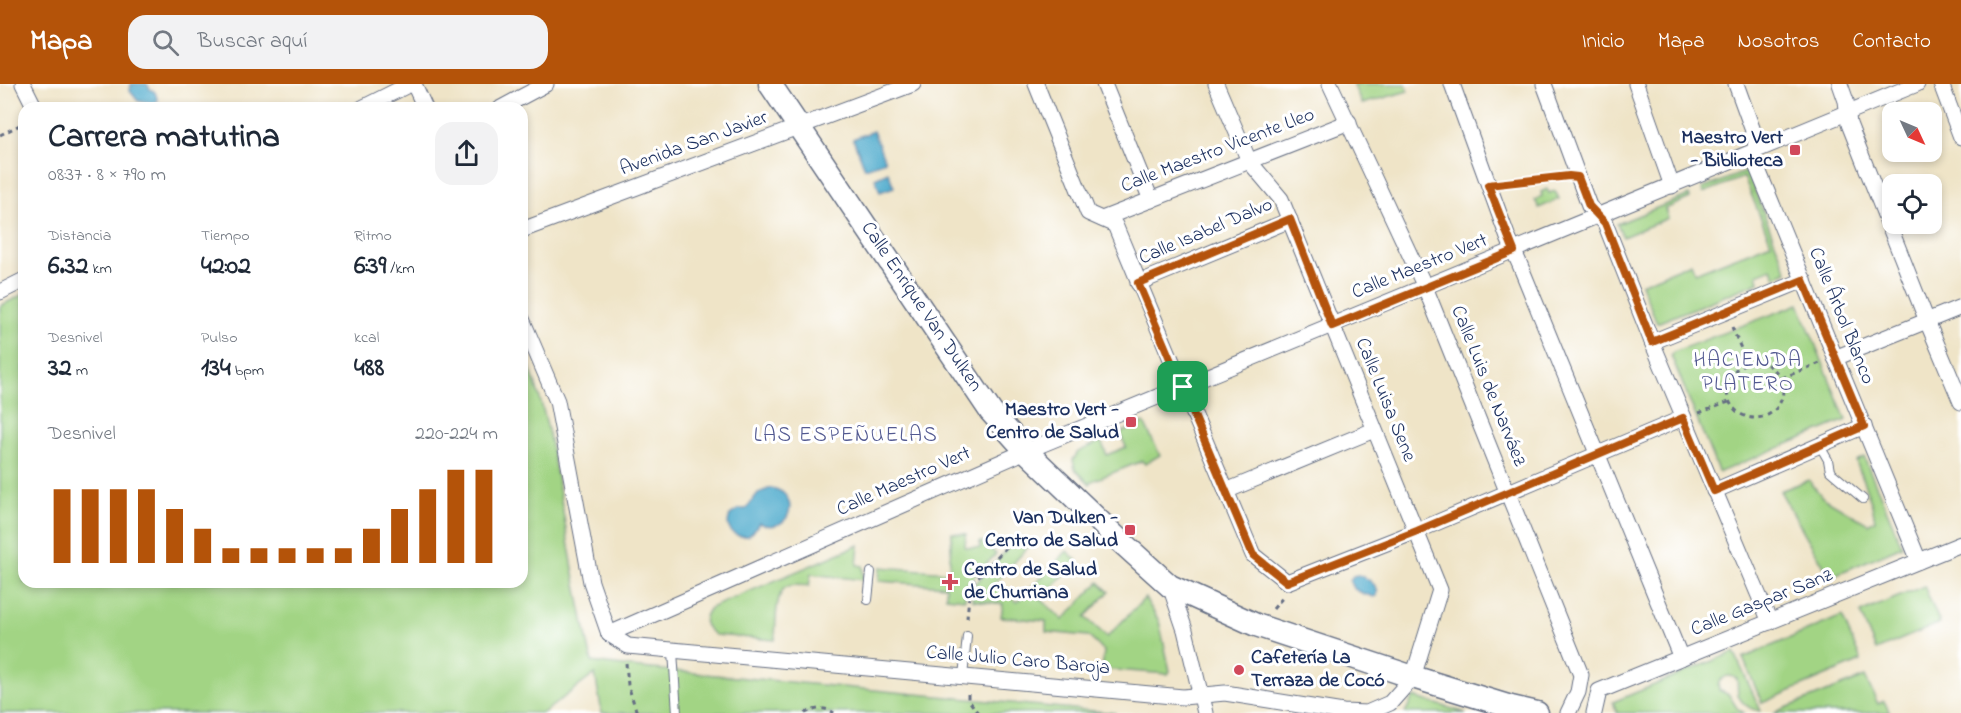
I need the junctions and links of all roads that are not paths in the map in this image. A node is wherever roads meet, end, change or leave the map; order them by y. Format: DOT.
graph roads {
  1 [pos="23,84"];
  2 [pos="412,84"];
  3 [pos="546,84"];
  4 [pos="771,84"];
  5 [pos="913,84"];
  6 [pos="1036,84"];
  7 [pos="1104,84"];
  8 [pos="1216,84"];
  9 [pos="1330,84"];
  10 [pos="1452,84"];
  11 [pos="1544,84"];
  12 [pos="1636,84"];
  13 [pos="1736,84"];
  14 [pos="1840,84"];
  15 [pos="1917,84"];
  16 [pos="1941,84"];
  17 [pos="32,102"];
  18 [pos="374,102"];
  19 [pos="422,102"];
  20 [pos="512,102"];
  21 [pos="1847,112"];
  22 [pos="1349,122"];
  23 [pos="800,128"];
  24 [pos="1961,137"];
  25 [pos="1755,149"];
  26 [pos="1249,161"];
  27 [pos="1672,186"];
  28 [pos="1151,200"];
  29 [pos="1598,215"];
  30 [pos="1102,219"];
  31 [pos="1290,219"];
  32 [pos="528,228"];
  33 [pos="1514,251"];
  34 [pos="1803,280"];
  35 [pos="18,283"];
  36 [pos="1138,283"];
  37 [pos="1425,287"];
  38 [pos="0,292"];
  39 [pos="1961,307"];
  40 [pos="1927,321"];
  41 [pos="1332,326"];
  42 [pos="528,334"];
  43 [pos="1652,342"];
  44 [pos="1829,359"];
  45 [pos="1183,387"];
  46 [pos="1961,402"];
  47 [pos="1683,418"];
  48 [pos="1864,426"];
  49 [pos="1374,430"];
  50 [pos="1820,446"];
  51 [pos="1026,451"];
  52 [pos="1597,455"];
  53 [pos="1226,490"];
  54 [pos="1714,491"];
  55 [pos="1508,492"];
  56 [pos="1863,499"];
  57 [pos="1417,531"];
  58 [pos="1961,544"];
  59 [pos="1919,561"];
  60 [pos="871,572"];
  61 [pos="1170,586"];
  62 [pos="868,600"];
  63 [pos="1770,622"];
  64 [pos="609,633"];
  65 [pos="967,636"];
  66 [pos="673,651"];
  67 [pos="1681,658"];
  68 [pos="1581,675"];
  69 [pos="966,677"];
  70 [pos="1413,677"];
  71 [pos="1599,691"];
  72 [pos="1201,695"];
  73 [pos="677,713"];
  74 [pos="1205,713"];
  75 [pos="1537,713"];
  76 [pos="1568,713"];
  77 [pos="1594,713"];
  1 -- 17 [label="street"];
  2 -- 18 [label="street"];
  2 -- 19 [label="street"];
  3 -- 20 [label="street"];
  4 -- 23 [label="street, Calle Enrique Van Dulken"];
  5 -- 23 [label="street, Avenida San Javier"];
  6 -- 30 [label="street"];
  7 -- 28 [label="street"];
  8 -- 26 [label="street, Calle Luisa Sene"];
  9 -- 22 [label="street, Calle Luis de Narváez"];
  10 -- 33 [label="street"];
  11 -- 29 [label="street"];
  12 -- 27 [label="street"];
  13 -- 25 [label="street, Calle Árbol Blanco"];
  14 -- 21 [label="street"];
  15 -- 21 [label="street, Calle Maestro Vert"];
  16 -- 24 [label="street"];
  21 -- 25 [label="street, Calle Maestro Vert"];
  21 -- 40 [label="street"];
  22 -- 26 [label="street, Calle Maestro Vicente Lleo"];
  22 -- 37 [label="street, Calle Luis de Narváez"];
  23 -- 32 [label="street, Avenida San Javier"];
  23 -- 51 [label="street, Calle Enrique Van Dulken"];
  25 -- 27 [label="street, Calle Maestro Vert"];
  25 -- 34 [label="street, Calle Árbol Blanco"];
  26 -- 28 [label="street, Calle Maestro Vicente Lleo"];
  26 -- 31 [label="street, Calle Luisa Sene"];
  27 -- 29 [label="street, Calle Maestro Vert"];
  28 -- 30 [label="street, Calle Maestro Vicente Lleo"];
  29 -- 33 [label="street, Calle Maestro Vert"];
  29 -- 43 [label="street"];
  30 -- 36 [label="street"];
  31 -- 36 [label="street, Calle Isabel Dalvo"];
  31 -- 41 [label="street, Calle Luisa Sene"];
  33 -- 37 [label="street, Calle Maestro Vert"];
  33 -- 52 [label="street"];
  34 -- 43 [label="street"];
  34 -- 44 [label="street, Calle Árbol Blanco"];
  35 -- 38 [label="street"];
  36 -- 45 [label="street"];
  37 -- 41 [label="street, Calle Maestro Vert"];
  37 -- 55 [label="street, Calle Luis de Narváez"];
  39 -- 40 [label="street"];
  40 -- 44 [label="street"];
  40 -- 46 [label="street"];
  41 -- 45 [label="street, Calle Maestro Vert"];
  41 -- 49 [label="street, Calle Luisa Sene"];
  42 -- 64 [label="street"];
  43 -- 47 [label="street"];
  44 -- 48 [label="street, Calle Árbol Blanco"];
  45 -- 51 [label="street, Calle Maestro Vert"];
  45 -- 53 [label="street"];
  47 -- 52 [label="street"];
  47 -- 54 [label="street"];
  48 -- 50 [label="street"];
  48 -- 59 [label="street, Calle Árbol Blanco"];
  49 -- 53 [label="street"];
  49 -- 57 [label="street, Calle Luisa Sene"];
  50 -- 54 [label="street"];
  50 -- 56 [label="lane"];
  51 -- 61 [label="street, Calle Enrique Van Dulken"];
  51 -- 64 [label="street, Calle Maestro Vert"];
  52 -- 55 [label="street"];
  52 -- 67 [label="street"];
  53 -- 57 [label="street"];
  54 -- 63 [label="street"];
  55 -- 57 [label="street"];
  55 -- 68 [label="street, Calle Luis de Narváez"];
  57 -- 70 [label="street, Calle Luisa Sene"];
  58 -- 59 [label="street, Calle Gaspar Sanz"];
  59 -- 63 [label="street, Calle Gaspar Sanz"];
  60 -- 62 [label="lane"];
  61 -- 70 [label="street, Calle Enrique Van Dulken"];
  61 -- 72 [label="street"];
  63 -- 67 [label="street, Calle Gaspar Sanz"];
  64 -- 66 [label="street, Calle Julio Caro Baroja"];
  65 -- 69 [label="lane"];
  66 -- 69 [label="street, Calle Julio Caro Baroja"];
  66 -- 73 [label="lane"];
  67 -- 71 [label="street, Calle Gaspar Sanz"];
  68 -- 71 [label="street, Calle Luis de Narváez"];
  68 -- 76 [label="street"];
  69 -- 72 [label="street, Calle Julio Caro Baroja"];
  70 -- 72 [label="street, Calle Julio Caro Baroja"];
  70 -- 75 [label="street, Calle Enrique Van Dulken"];
  71 -- 77 [label="street"];
  72 -- 74 [label="street"];
}
